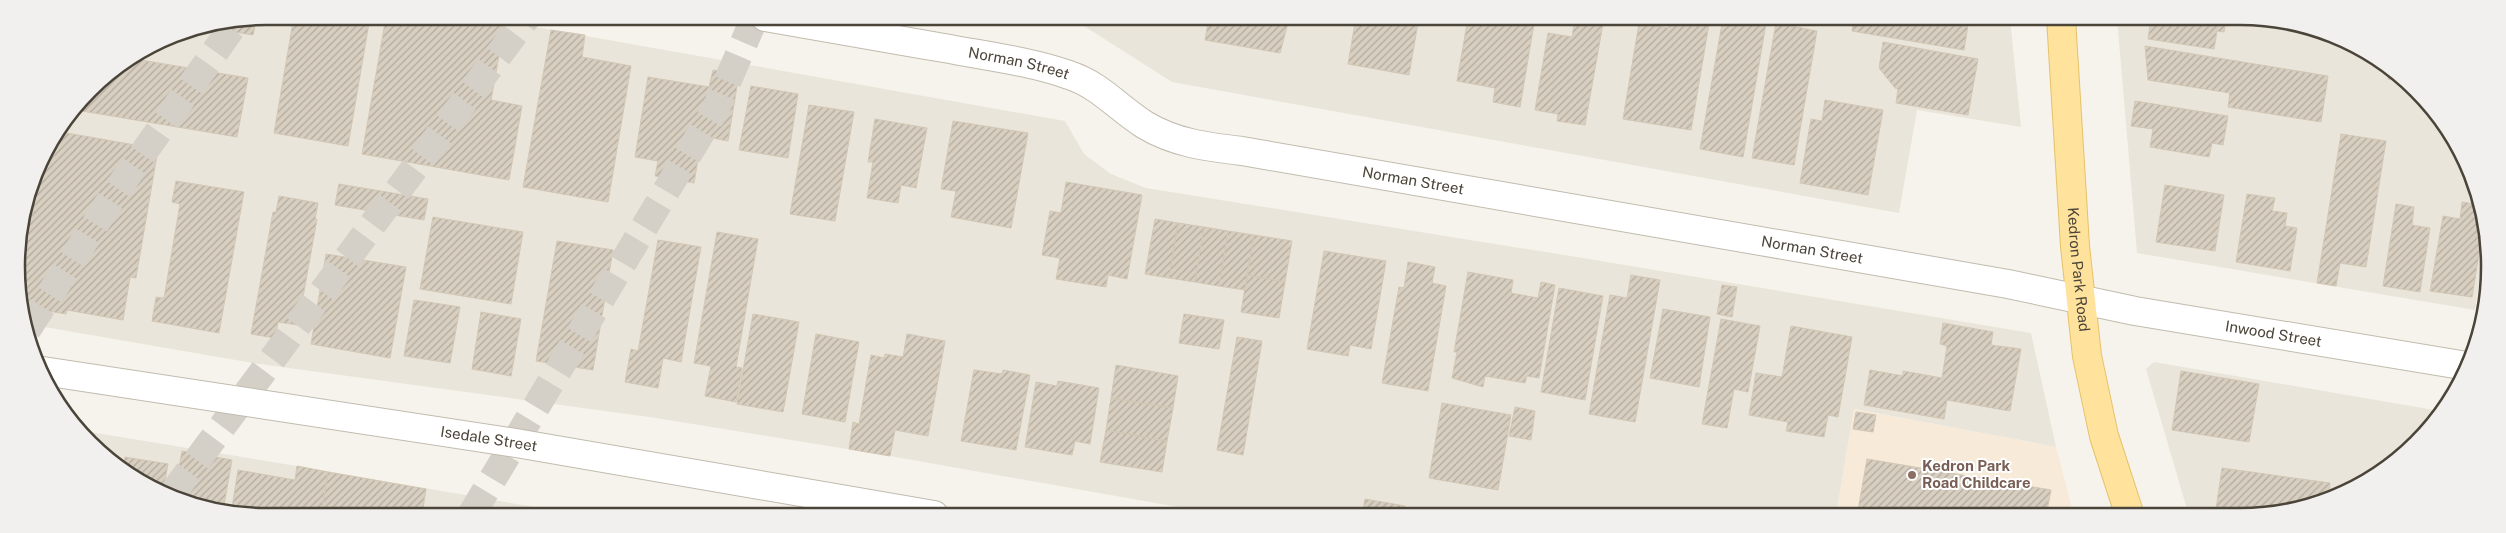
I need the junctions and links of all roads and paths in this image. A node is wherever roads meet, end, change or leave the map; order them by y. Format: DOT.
graph roads {
  1 [pos="811,25"];
  2 [pos="2061,25"];
  3 [pos="2080,300"];
  4 [pos="2460,365"];
  5 [pos="49,372"];
  6 [pos="893,508"];
  7 [pos="2127,508"];
  1 -- 3 [label="street, Norman Street"];
  2 -- 3 [label="main road, Kedron Park Road"];
  3 -- 4 [label="street, Inwood Street"];
  3 -- 7 [label="main road, Kedron Park Road"];
  5 -- 6 [label="street, Isedale Street"];
}
